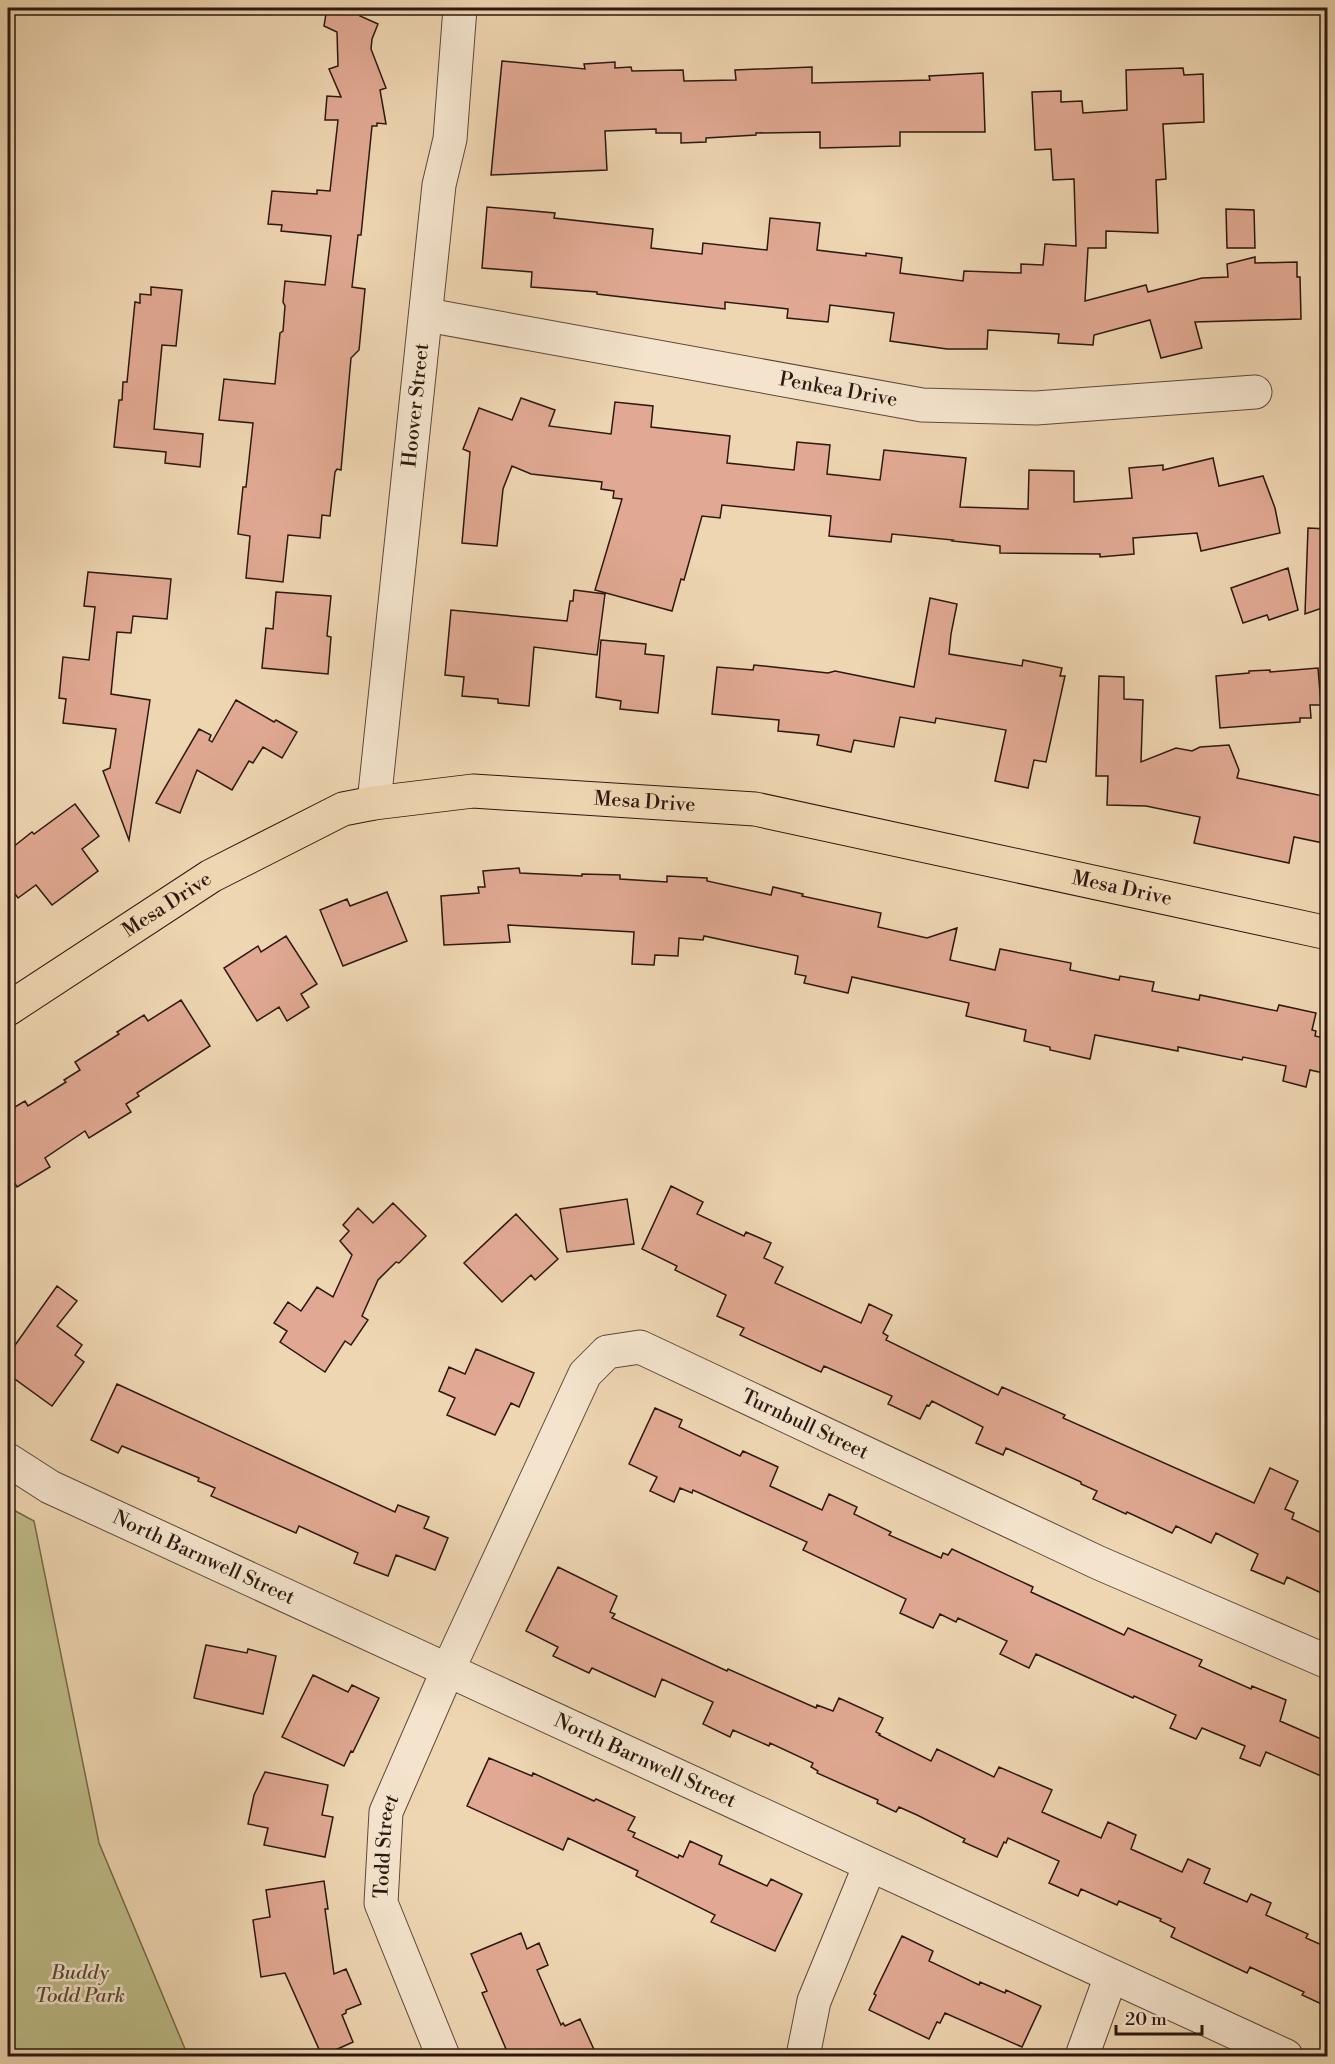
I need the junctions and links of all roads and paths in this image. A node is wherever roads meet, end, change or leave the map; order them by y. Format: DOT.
graph roads {
  1 [pos="460,8"];
  2 [pos="427,315"];
  3 [pos="1255,392"];
  4 [pos="374,802"];
  5 [pos="1328,933"];
  6 [pos="8,1009"];
  7 [pos="8,1460"];
  8 [pos="1328,1662"];
  9 [pos="447,1672"];
  10 [pos="870,1865"];
  11 [pos="1111,1976"];
  12 [pos="443,2056"];
  13 [pos="803,2056"];
  14 [pos="1082,2056"];
  15 [pos="1286,2056"];
  1 -- 2 [label="street, Hoover Street"];
  2 -- 3 [label="street, Penkea Drive"];
  2 -- 4 [label="street, Hoover Street"];
  4 -- 5 [label="main road, Mesa Drive"];
  4 -- 6 [label="main road, Mesa Drive"];
  7 -- 9 [label="street, North Barnwell Street"];
  8 -- 9 [label="street, Turnbull Street"];
  9 -- 10 [label="street, North Barnwell Street"];
  9 -- 12 [label="street, Todd Street"];
  10 -- 11 [label="street, North Barnwell Street"];
  10 -- 13 [label="street"];
  11 -- 14 [label="street"];
  11 -- 15 [label="street, North Barnwell Street"];
}
